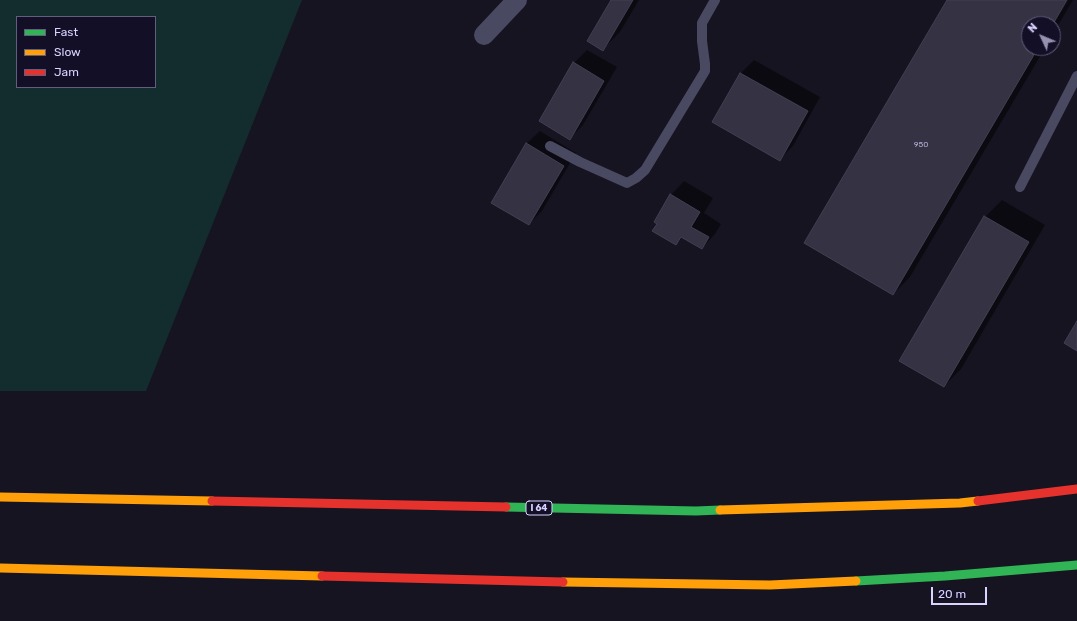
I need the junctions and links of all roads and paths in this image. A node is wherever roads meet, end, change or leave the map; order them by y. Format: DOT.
graph roads {
  1 [pos="517,0"];
  2 [pos="715,0"];
  3 [pos="484,35"];
  4 [pos="1077,76"];
  5 [pos="550,146"];
  6 [pos="1020,188"];
  7 [pos="1077,490"];
  8 [pos="0,497"];
  9 [pos="1077,565"];
  10 [pos="0,568"];
  1 -- 3 [label="street"];
  2 -- 5 [label="lane"];
  4 -- 6 [label="lane"];
  7 -- 8 [label="highway, I 64"];
  9 -- 10 [label="highway"];
}
